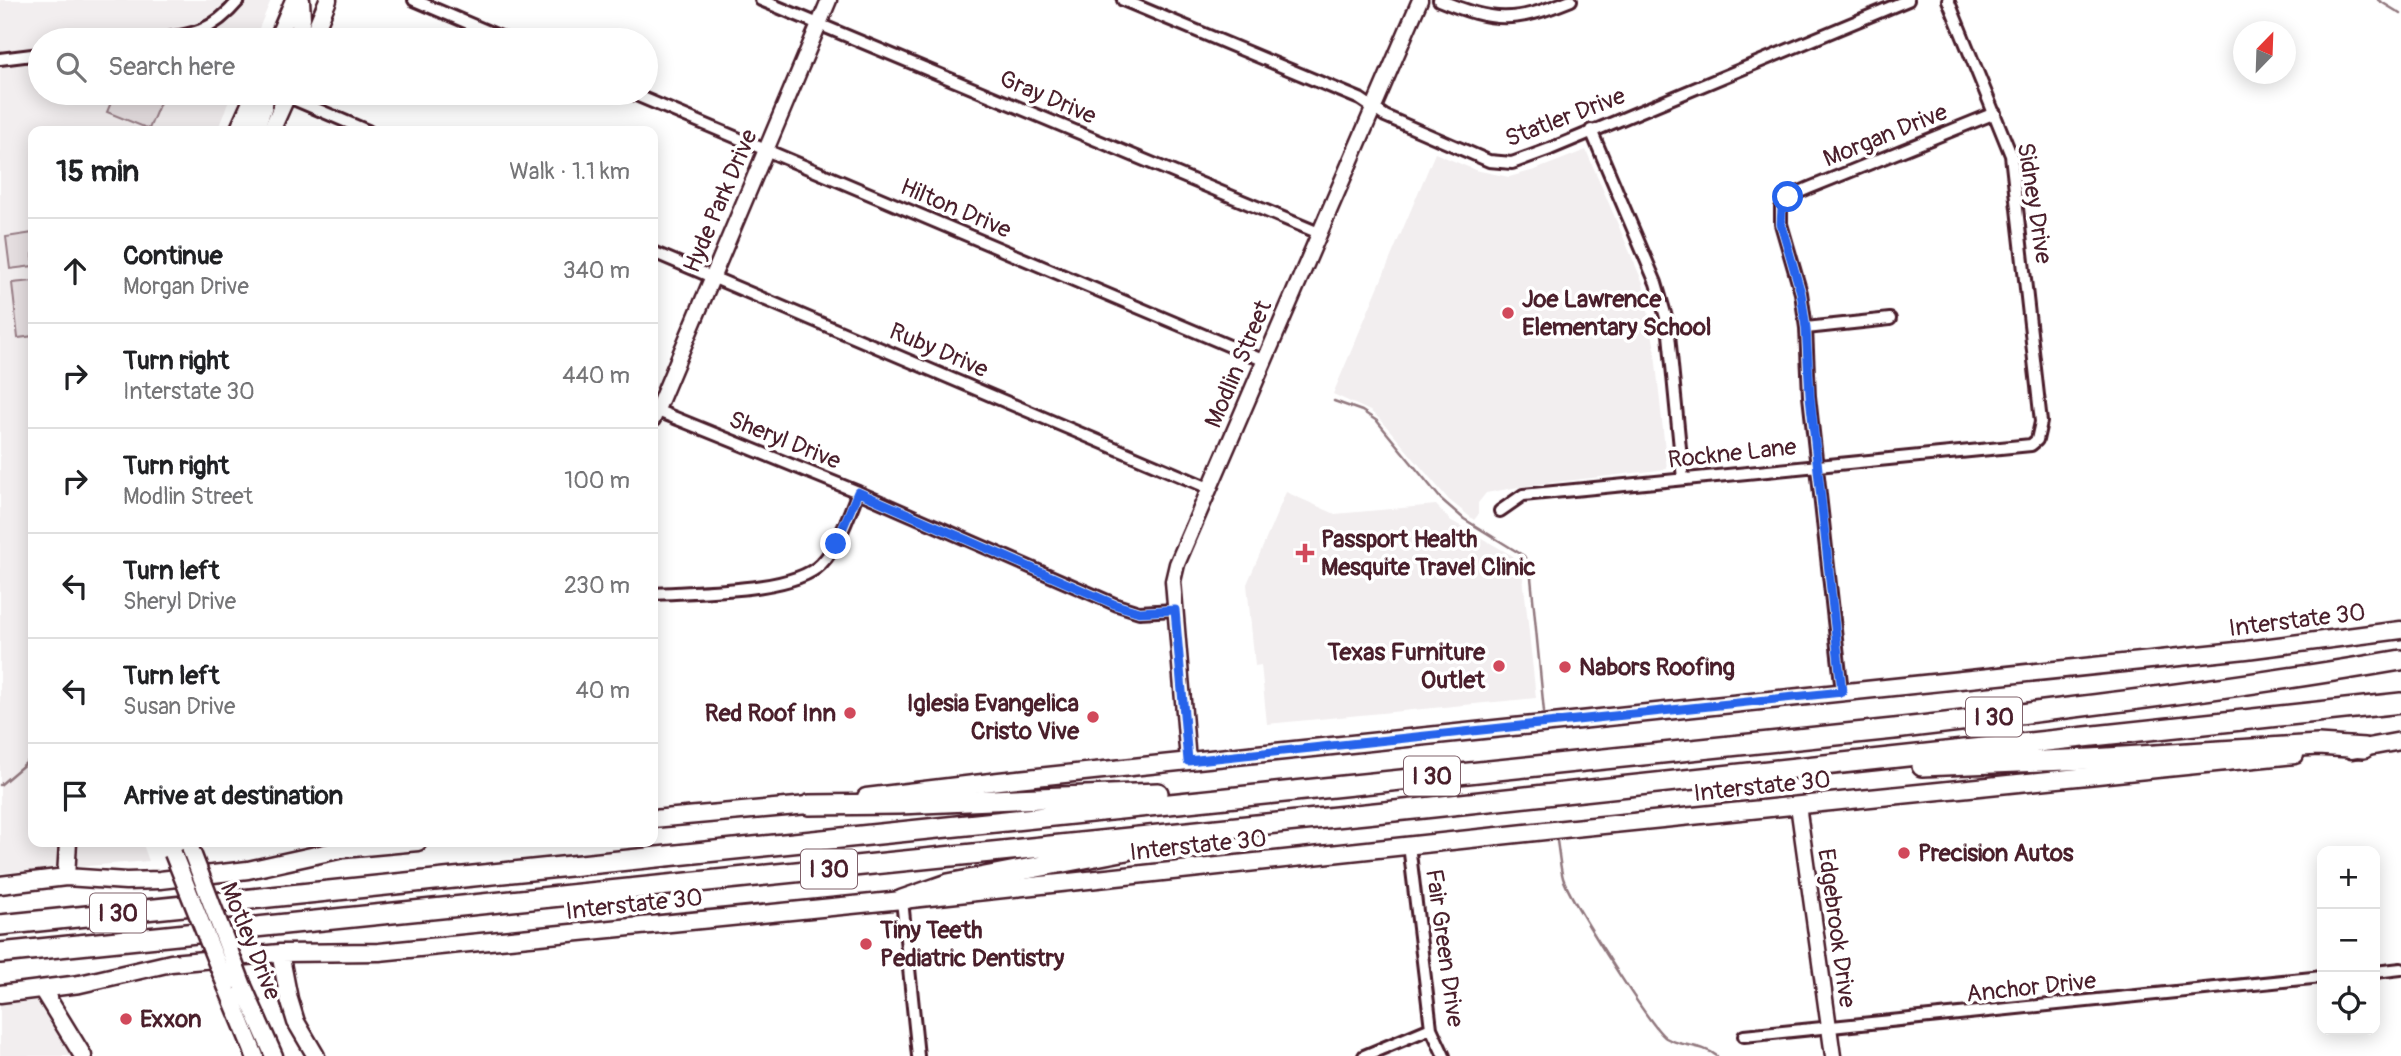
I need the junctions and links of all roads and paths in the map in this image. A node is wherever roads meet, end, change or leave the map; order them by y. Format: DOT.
graph roads {
  1 [pos="239,0"];
  2 [pos="294,0"];
  3 [pos="301,0"];
  4 [pos="328,0"];
  5 [pos="414,0"];
  6 [pos="761,0"];
  7 [pos="829,0"];
  8 [pos="1124,0"];
  9 [pos="1420,0"];
  10 [pos="1439,0"];
  11 [pos="1571,0"];
  12 [pos="1908,0"];
  13 [pos="1948,0"];
  14 [pos="819,24"];
  15 [pos="212,28"];
  16 [pos="282,28"];
  17 [pos="300,28"];
  18 [pos="316,28"];
  19 [pos="480,28"];
  20 [pos="28,56"];
  21 [pos="0,59"];
  22 [pos="658,104"];
  23 [pos="261,105"];
  24 [pos="265,105"];
  25 [pos="270,105"];
  26 [pos="296,105"];
  27 [pos="1372,108"];
  28 [pos="1995,113"];
  29 [pos="243,126"];
  30 [pos="256,126"];
  31 [pos="271,126"];
  32 [pos="354,126"];
  33 [pos="1591,130"];
  34 [pos="766,150"];
  35 [pos="1319,233"];
  36 [pos="658,254"];
  37 [pos="713,277"];
  38 [pos="1890,319"];
  39 [pos="1806,328"];
  40 [pos="1265,361"];
  41 [pos="658,404"];
  42 [pos="658,415"];
  43 [pos="2041,422"];
  44 [pos="1818,465"];
  45 [pos="1683,480"];
  46 [pos="1209,488"];
  47 [pos="858,492"];
  48 [pos="1500,510"];
  49 [pos="658,594"];
  50 [pos="1175,610"];
  51 [pos="2401,630"];
  52 [pos="2401,660"];
  53 [pos="1842,692"];
  54 [pos="2401,703"];
  55 [pos="2401,741"];
  56 [pos="2364,748"];
  57 [pos="1188,761"];
  58 [pos="1801,767"];
  59 [pos="1279,792"];
  60 [pos="809,805"];
  61 [pos="1798,805"];
  62 [pos="658,819"];
  63 [pos="1249,826"];
  64 [pos="1409,845"];
  65 [pos="68,847"];
  66 [pos="171,847"];
  67 [pos="190,847"];
  68 [pos="364,847"];
  69 [pos="66,877"];
  70 [pos="0,885"];
  71 [pos="902,900"];
  72 [pos="0,925"];
  73 [pos="0,953"];
  74 [pos="280,953"];
  75 [pos="2401,969"];
  76 [pos="2380,971"];
  77 [pos="2317,978"];
  78 [pos="235,987"];
  79 [pos="42,989"];
  80 [pos="0,994"];
  81 [pos="1431,1028"];
  82 [pos="1828,1028"];
  83 [pos="1744,1036"];
  84 [pos="83,1056"];
  85 [pos="255,1056"];
  86 [pos="274,1056"];
  87 [pos="316,1056"];
  88 [pos="918,1056"];
  89 [pos="1364,1056"];
  90 [pos="1444,1056"];
  91 [pos="1833,1056"];
  1 -- 15 [label="street"];
  2 -- 16 [label="main road"];
  3 -- 17 [label="main road"];
  4 -- 18 [label="main road"];
  5 -- 19 [label="street"];
  6 -- 14 [label="street, Gray Drive"];
  7 -- 14 [label="street, Hyde Park Drive"];
  8 -- 27 [label="street, Statler Drive"];
  9 -- 27 [label="street, Modlin Street"];
  10 -- 11 [label="street"];
  12 -- 33 [label="street, Statler Drive"];
  13 -- 28 [label="street, Sidney Drive"];
  14 -- 34 [label="street, Hyde Park Drive"];
  14 -- 35 [label="street, Gray Drive"];
  20 -- 21 [label="street"];
  22 -- 34 [label="street, Hilton Drive"];
  23 -- 29 [label="main road"];
  24 -- 30 [label="main road"];
  25 -- 31 [label="main road"];
  26 -- 32 [label="street"];
  27 -- 33 [label="street, Statler Drive"];
  27 -- 35 [label="street, Modlin Street"];
  28 -- 39 [label="street, Morgan Drive"];
  28 -- 43 [label="street, Sidney Drive"];
  33 -- 45 [label="street"];
  34 -- 37 [label="street, Hyde Park Drive"];
  34 -- 40 [label="street, Hilton Drive"];
  35 -- 40 [label="street, Modlin Street"];
  36 -- 37 [label="street, Ruby Drive"];
  37 -- 41 [label="street, Hyde Park Drive"];
  37 -- 46 [label="street, Ruby Drive"];
  38 -- 39 [label="street"];
  39 -- 44 [label="street, Morgan Drive"];
  40 -- 46 [label="street, Modlin Street"];
  42 -- 47 [label="street, Sheryl Drive"];
  43 -- 44 [label="street, Rockne Lane"];
  44 -- 45 [label="street, Rockne Lane"];
  44 -- 53 [label="street, Morgan Drive"];
  45 -- 48 [label="street, Rockne Lane"];
  46 -- 50 [label="street, Modlin Street"];
  47 -- 49 [label="street"];
  47 -- 50 [label="street, Sheryl Drive"];
  50 -- 57 [label="street, Modlin Street"];
  51 -- 53 [label="main road, Interstate 30"];
  52 -- 59 [label="highway, I 30"];
  53 -- 57 [label="main road, Interstate 30"];
  54 -- 58 [label="highway, I 30"];
  55 -- 56 [label="main road, Interstate 30"];
  56 -- 58 [label="highway"];
  56 -- 61 [label="main road, Interstate 30"];
  57 -- 60 [label="main road, Interstate 30"];
  58 -- 63 [label="highway, I 30"];
  59 -- 60 [label="highway"];
  59 -- 72 [label="highway, I 30"];
  60 -- 62 [label="main road, Interstate 30"];
  61 -- 64 [label="main road, Interstate 30"];
  61 -- 82 [label="street, Edgebrook Drive"];
  63 -- 71 [label="highway"];
  63 -- 73 [label="highway, I 30"];
  64 -- 71 [label="main road, Interstate 30"];
  64 -- 81 [label="street, Fair Green Drive"];
  65 -- 69 [label="main road"];
  66 -- 78 [label="main road, Motley Drive, bridge"];
  67 -- 78 [label="main road, Motley Drive, bridge"];
  68 -- 69 [label="main road"];
  69 -- 70 [label="main road"];
  71 -- 74 [label="main road, Interstate 30"];
  71 -- 88 [label="street"];
  74 -- 79 [label="main road, Interstate 30"];
  74 -- 87 [label="main road"];
  75 -- 76 [label="street"];
  77 -- 82 [label="street, Anchor Drive"];
  78 -- 85 [label="main road, Motley Drive"];
  78 -- 86 [label="main road, Motley Drive"];
  79 -- 80 [label="main road, Interstate 30"];
  79 -- 84 [label="main road"];
  81 -- 89 [label="street"];
  81 -- 90 [label="street, Fair Green Drive"];
  82 -- 83 [label="street, Anchor Drive"];
  82 -- 91 [label="street, Edgebrook Drive"];
}
